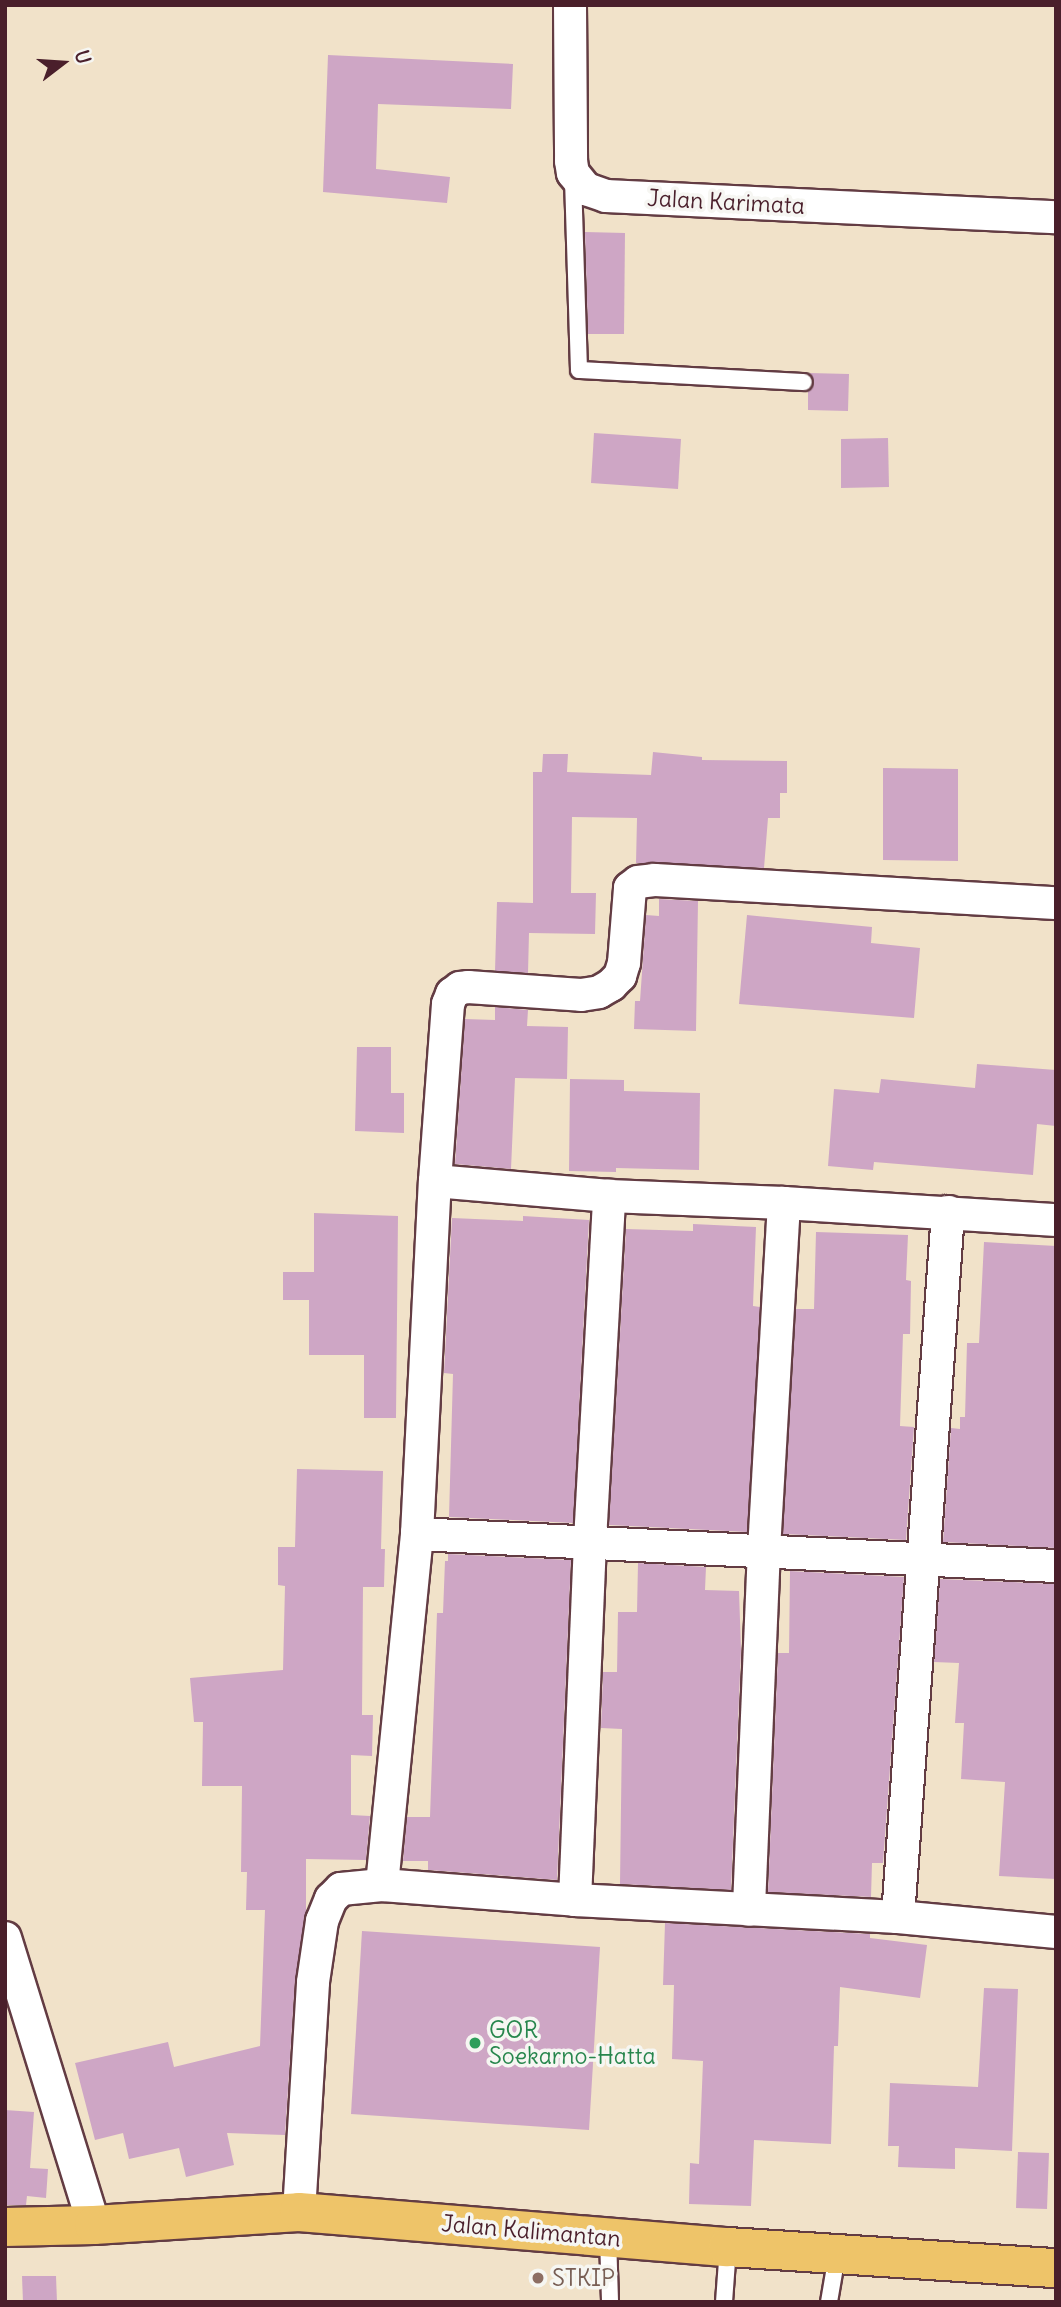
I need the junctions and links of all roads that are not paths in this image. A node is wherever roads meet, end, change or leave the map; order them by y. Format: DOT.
graph roads {
  1 [pos="570,5"];
  2 [pos="573,173"];
  3 [pos="1056,217"];
  4 [pos="804,382"];
  5 [pos="1056,903"];
  6 [pos="435,1181"];
  7 [pos="609,1196"];
  8 [pos="784,1203"];
  9 [pos="948,1212"];
  10 [pos="1056,1220"];
  11 [pos="417,1534"];
  12 [pos="590,1541"];
  13 [pos="764,1549"];
  14 [pos="924,1560"];
  15 [pos="1056,1566"];
  16 [pos="382,1885"];
  17 [pos="575,1900"];
  18 [pos="749,1910"];
  19 [pos="898,1917"];
  20 [pos="1056,1932"];
  21 [pos="6,1944"];
  22 [pos="299,2211"];
  23 [pos="94,2225"];
  24 [pos="5,2227"];
  25 [pos="608,2237"];
  26 [pos="728,2247"];
  27 [pos="837,2255"];
  28 [pos="1056,2268"];
  29 [pos="610,2302"];
  30 [pos="724,2302"];
  31 [pos="830,2302"];
  1 -- 2 [label="street"];
  2 -- 3 [label="street, Jalan Karimata"];
  2 -- 4 [label="lane"];
  5 -- 6 [label="street"];
  6 -- 7 [label="street"];
  6 -- 11 [label="street"];
  7 -- 8 [label="street"];
  7 -- 12 [label="street"];
  8 -- 9 [label="street"];
  8 -- 13 [label="street"];
  9 -- 10 [label="street"];
  9 -- 14 [label="street"];
  11 -- 12 [label="street"];
  11 -- 16 [label="street"];
  12 -- 13 [label="street"];
  12 -- 17 [label="street"];
  13 -- 14 [label="street"];
  13 -- 18 [label="street"];
  14 -- 15 [label="street"];
  14 -- 19 [label="street"];
  16 -- 17 [label="street"];
  16 -- 22 [label="street"];
  17 -- 18 [label="street"];
  18 -- 19 [label="street"];
  19 -- 20 [label="street"];
  21 -- 23 [label="street"];
  22 -- 23 [label="highway, Jalan Kalimantan"];
  22 -- 25 [label="highway, Jalan Kalimantan"];
  23 -- 24 [label="highway, Jalan Kalimantan"];
  25 -- 26 [label="highway, Jalan Kalimantan"];
  25 -- 29 [label="lane"];
  26 -- 27 [label="highway, Jalan Kalimantan"];
  26 -- 30 [label="lane"];
  27 -- 28 [label="highway, Jalan Kalimantan"];
  27 -- 31 [label="lane"];
}
